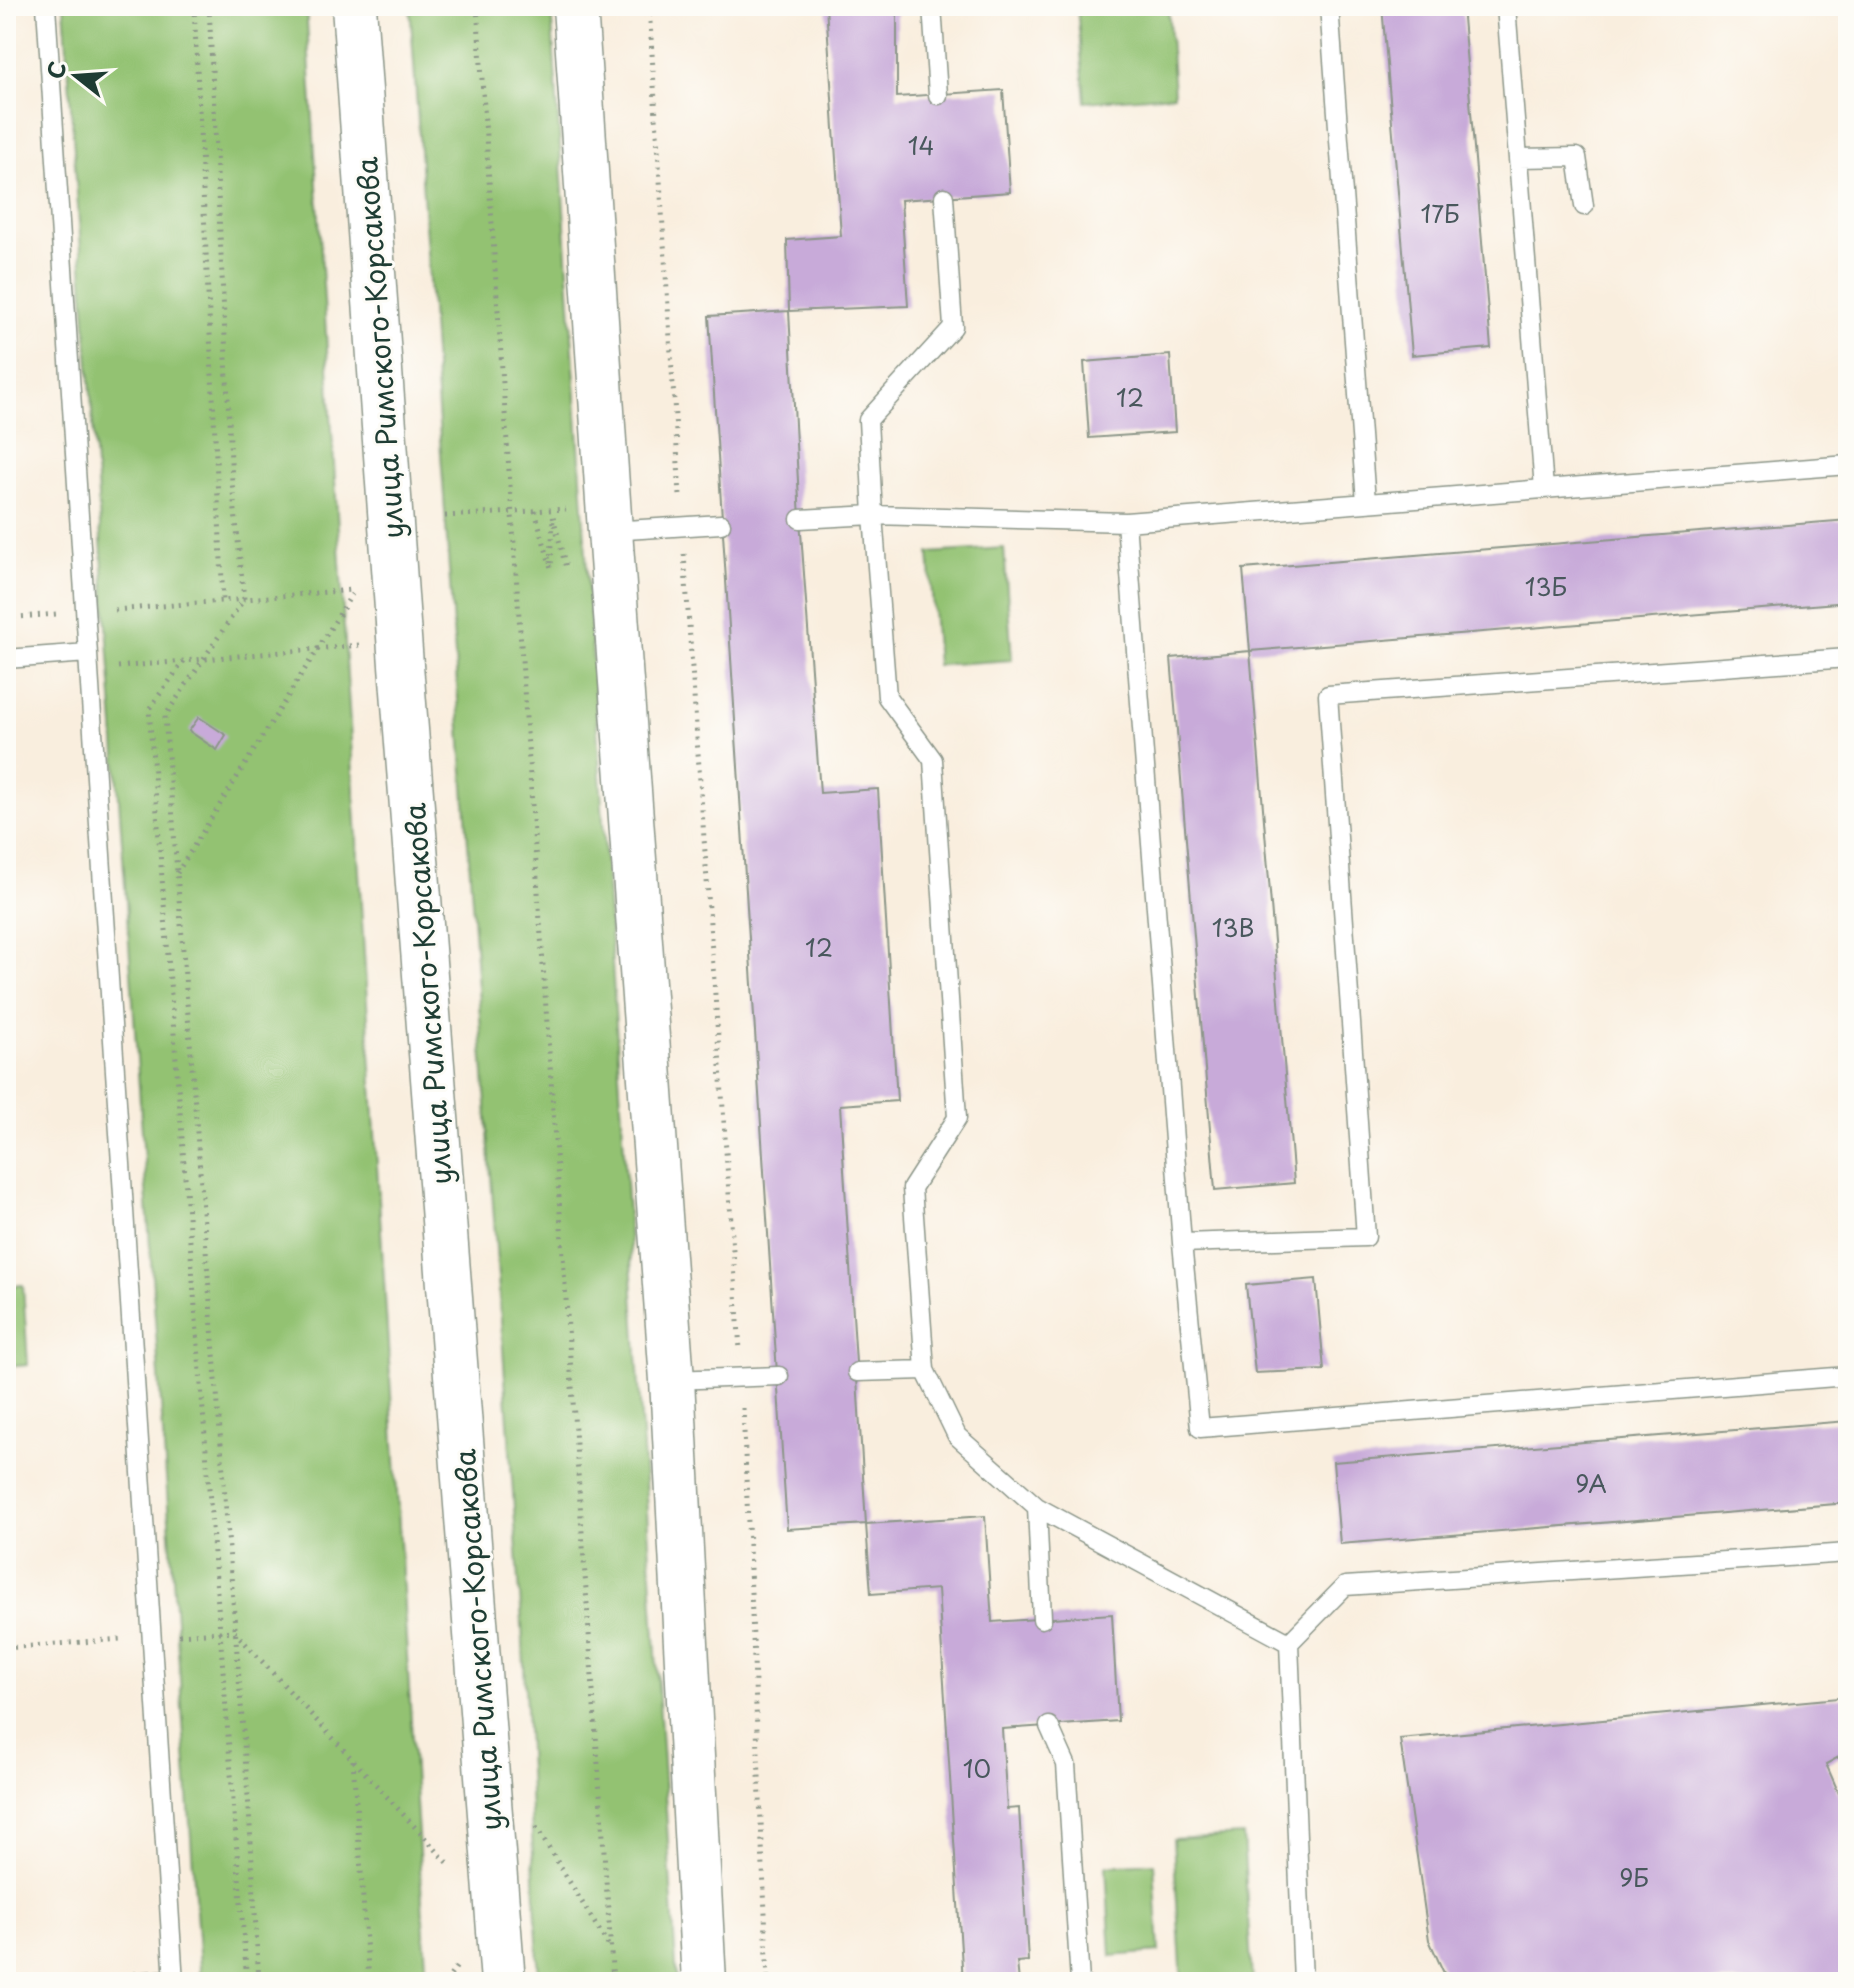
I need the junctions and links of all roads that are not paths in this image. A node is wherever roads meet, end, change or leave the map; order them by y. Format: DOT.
graph roads {
  1 [pos="46,6"];
  2 [pos="354,6"];
  3 [pos="575,6"];
  4 [pos="932,6"];
  5 [pos="1329,6"];
  6 [pos="1506,6"];
  7 [pos="938,95"];
  8 [pos="1518,158"];
  9 [pos="944,197"];
  10 [pos="1584,206"];
  11 [pos="1848,465"];
  12 [pos="1544,489"];
  13 [pos="1366,502"];
  14 [pos="873,515"];
  15 [pos="800,519"];
  16 [pos="1126,522"];
  17 [pos="721,524"];
  18 [pos="589,536"];
  19 [pos="1848,658"];
  20 [pos="6,659"];
  21 [pos="88,661"];
  22 [pos="1182,1243"];
  23 [pos="925,1370"];
  24 [pos="857,1372"];
  25 [pos="779,1376"];
  26 [pos="1848,1376"];
  27 [pos="672,1380"];
  28 [pos="1037,1507"];
  29 [pos="1848,1553"];
  30 [pos="1042,1619"];
  31 [pos="1289,1643"];
  32 [pos="1049,1726"];
  33 [pos="174,1981"];
  34 [pos="135,1982"];
  35 [pos="503,1982"];
  36 [pos="704,1982"];
  37 [pos="1080,1982"];
  38 [pos="1303,1982"];
  1 -- 21 [label="lane"];
  2 -- 35 [label="street, улица Римского-Корсакова"];
  3 -- 18 [label="street"];
  4 -- 7 [label="lane"];
  5 -- 13 [label="lane"];
  6 -- 8 [label="lane"];
  8 -- 10 [label="lane"];
  8 -- 12 [label="lane"];
  9 -- 14 [label="lane"];
  11 -- 12 [label="lane"];
  12 -- 13 [label="lane"];
  13 -- 16 [label="lane"];
  14 -- 15 [label="lane"];
  14 -- 16 [label="lane"];
  14 -- 23 [label="lane"];
  16 -- 22 [label="lane"];
  17 -- 18 [label="lane"];
  18 -- 27 [label="street"];
  19 -- 22 [label="lane"];
  20 -- 21 [label="lane"];
  21 -- 33 [label="lane"];
  22 -- 26 [label="lane"];
  23 -- 24 [label="lane"];
  23 -- 28 [label="lane"];
  25 -- 27 [label="lane"];
  27 -- 36 [label="street"];
  28 -- 30 [label="lane"];
  28 -- 31 [label="lane"];
  29 -- 31 [label="lane"];
  31 -- 38 [label="lane"];
  32 -- 37 [label="lane"];
  33 -- 34 [label="lane"];
}
